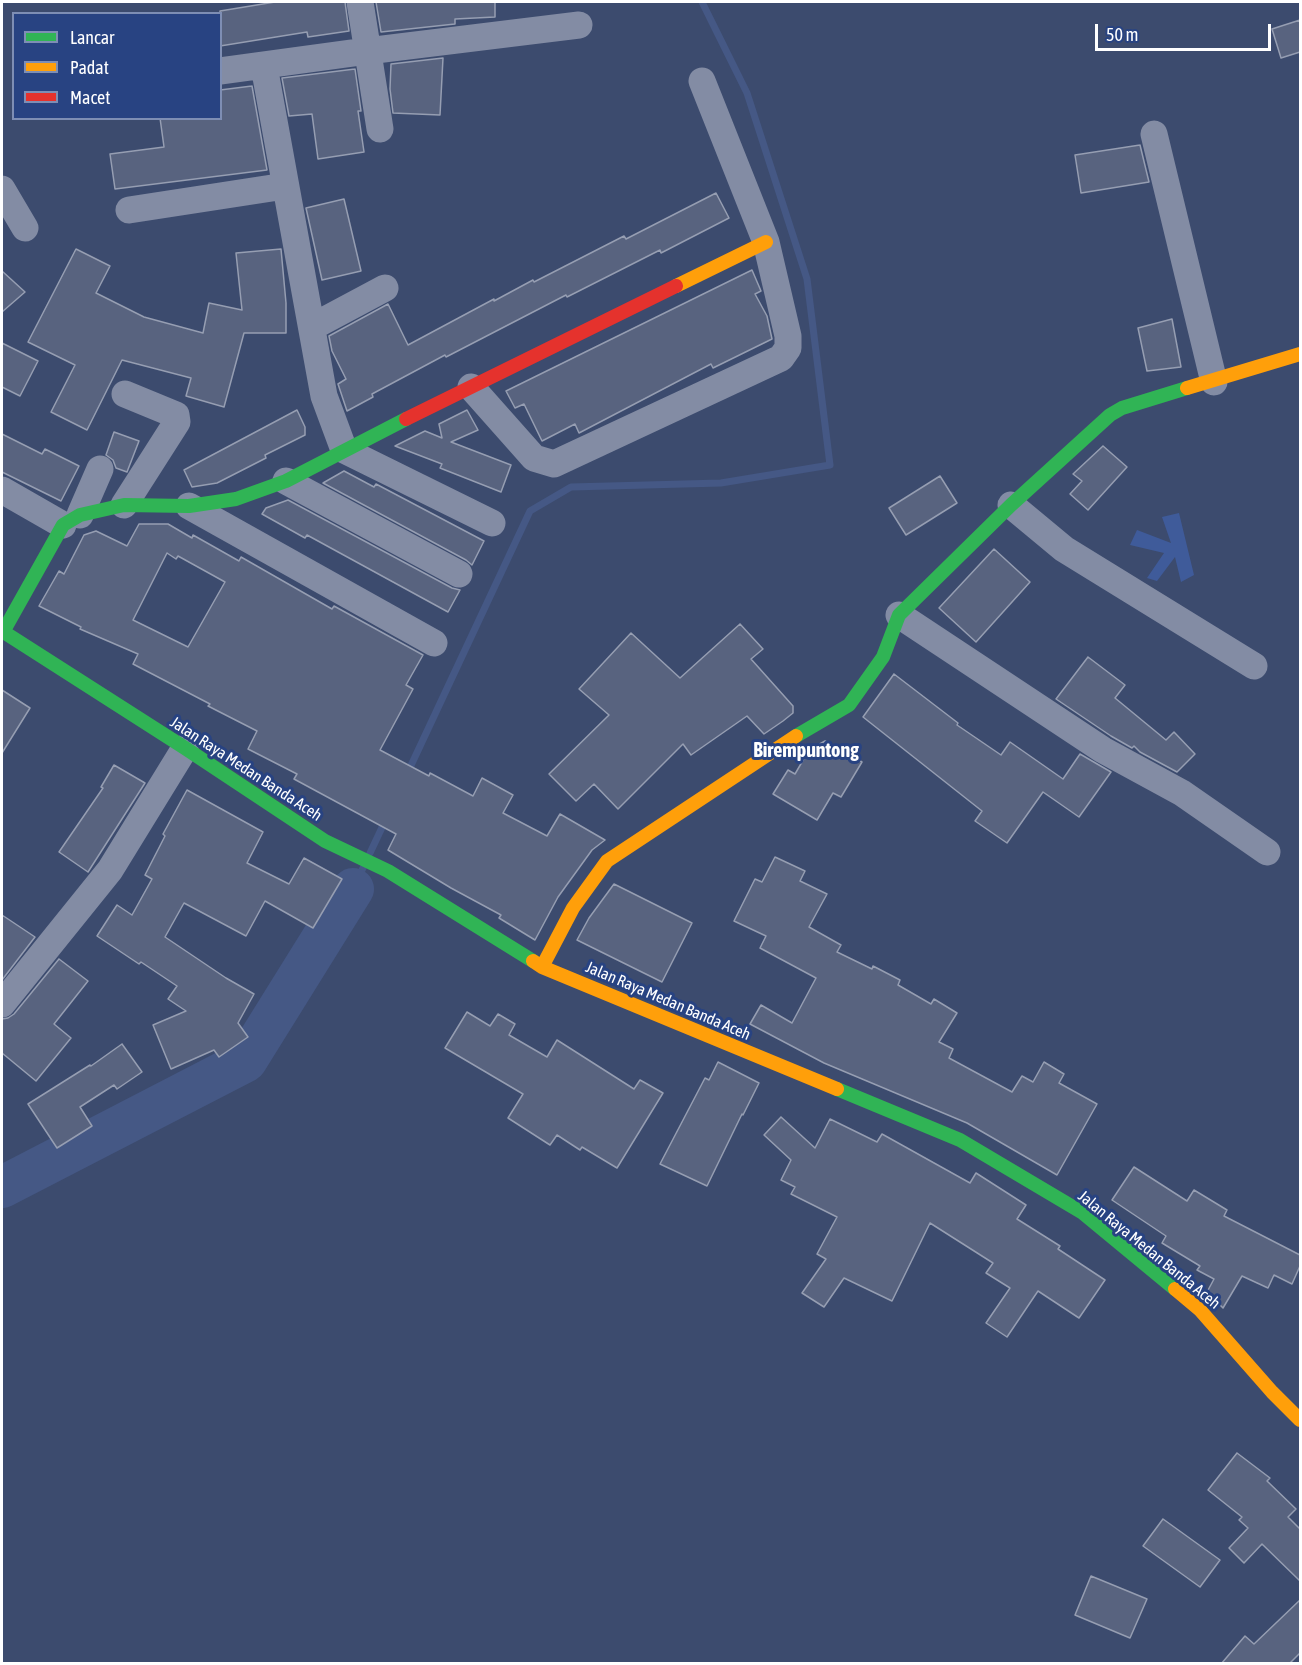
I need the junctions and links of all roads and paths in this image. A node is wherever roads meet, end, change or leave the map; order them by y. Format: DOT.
graph roads {
  1 [pos="360,2"];
  2 [pos="579,25"];
  3 [pos="367,51"];
  4 [pos="264,66"];
  5 [pos="222,71"];
  6 [pos="702,81"];
  7 [pos="380,129"];
  8 [pos="1154,134"];
  9 [pos="285,186"];
  10 [pos="2,189"];
  11 [pos="129,210"];
  12 [pos="25,228"];
  13 [pos="766,242"];
  14 [pos="385,288"];
  15 [pos="312,327"];
  16 [pos="1300,354"];
  17 [pos="1214,382"];
  18 [pos="471,387"];
  19 [pos="125,394"];
  20 [pos="344,450"];
  21 [pos="100,469"];
  22 [pos="286,481"];
  23 [pos="2,490"];
  24 [pos="1011,505"];
  25 [pos="124,506"];
  26 [pos="189,506"];
  27 [pos="71,520"];
  28 [pos="492,523"];
  29 [pos="459,574"];
  30 [pos="899,615"];
  31 [pos="2,631"];
  32 [pos="434,643"];
  33 [pos="1254,666"];
  34 [pos="185,748"];
  35 [pos="1267,852"];
  36 [pos="542,967"];
  37 [pos="2,1004"];
  38 [pos="1300,1420"];
  1 -- 3 [label="street"];
  2 -- 3 [label="street"];
  3 -- 4 [label="street"];
  3 -- 7 [label="street"];
  4 -- 5 [label="street"];
  4 -- 9 [label="street"];
  6 -- 13 [label="street"];
  8 -- 17 [label="street"];
  9 -- 11 [label="street"];
  9 -- 15 [label="street"];
  10 -- 12 [label="street"];
  13 -- 18 [label="main road"];
  13 -- 18 [label="street"];
  14 -- 15 [label="street"];
  15 -- 20 [label="street"];
  16 -- 17 [label="main road"];
  17 -- 24 [label="main road"];
  18 -- 20 [label="main road"];
  19 -- 25 [label="street"];
  20 -- 22 [label="main road"];
  20 -- 28 [label="street"];
  21 -- 27 [label="street"];
  22 -- 26 [label="main road"];
  22 -- 29 [label="street"];
  23 -- 27 [label="street"];
  24 -- 30 [label="main road"];
  24 -- 33 [label="street"];
  25 -- 26 [label="main road"];
  25 -- 27 [label="main road"];
  26 -- 32 [label="street"];
  27 -- 31 [label="main road"];
  30 -- 35 [label="street"];
  30 -- 36 [label="main road"];
  31 -- 34 [label="main road, Jalan Raya Medan Banda Aceh"];
  34 -- 36 [label="main road, Jalan Raya Medan Banda Aceh"];
  34 -- 37 [label="street"];
  36 -- 38 [label="main road, Jalan Raya Medan Banda Aceh"];
}
